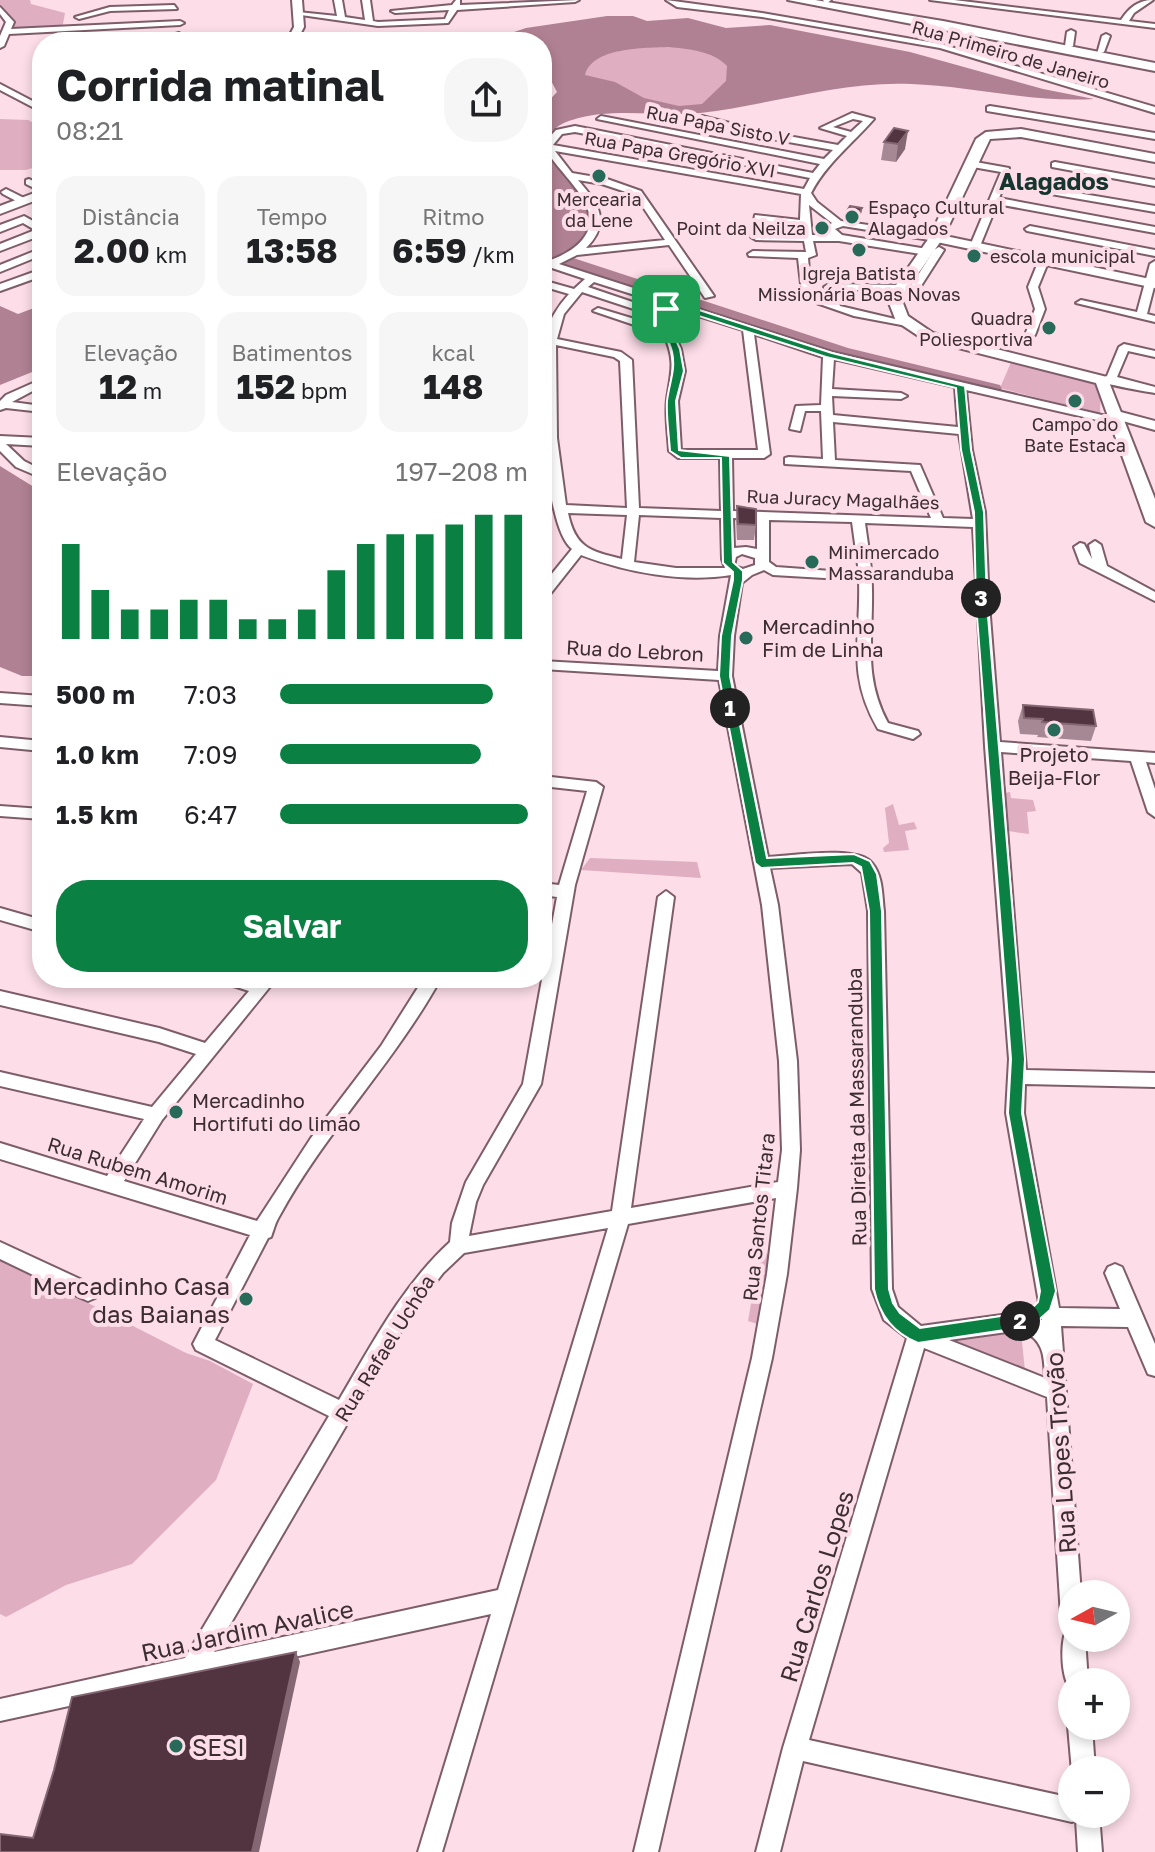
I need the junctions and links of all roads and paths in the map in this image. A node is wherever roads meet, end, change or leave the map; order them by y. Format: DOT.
graph roads {
  1 [pos="182,0"];
  2 [pos="297,0"];
  3 [pos="338,0"];
  4 [pos="366,0"];
  5 [pos="393,0"];
  6 [pos="575,0"];
  7 [pos="670,0"];
  8 [pos="794,0"];
  9 [pos="934,0"];
  10 [pos="1149,0"];
  11 [pos="823,1"];
  12 [pos="456,4"];
  13 [pos="0,9"];
  14 [pos="119,9"];
  15 [pos="395,11"];
  16 [pos="176,13"];
  17 [pos="298,14"];
  18 [pos="4,18"];
  19 [pos="341,19"];
  20 [pos="78,20"];
  21 [pos="111,21"];
  22 [pos="1124,22"];
  23 [pos="369,23"];
  24 [pos="128,24"];
  25 [pos="398,24"];
  26 [pos="1155,26"];
  27 [pos="102,27"];
  28 [pos="152,27"];
  29 [pos="64,30"];
  30 [pos="48,32"];
  31 [pos="102,32"];
  32 [pos="127,32"];
  33 [pos="174,32"];
  34 [pos="297,32"];
  35 [pos="1071,32"];
  36 [pos="32,34"];
  37 [pos="1106,36"];
  38 [pos="2,38"];
  39 [pos="1069,46"];
  40 [pos="1100,52"];
  41 [pos="1155,65"];
  42 [pos="0,87"];
  43 [pos="32,104"];
  44 [pos="990,109"];
  45 [pos="1155,110"];
  46 [pos="601,119"];
  47 [pos="702,119"];
  48 [pos="853,135"];
  49 [pos="1155,136"];
  50 [pos="552,137"];
  51 [pos="552,148"];
  52 [pos="840,148"];
  53 [pos="552,156"];
  54 [pos="1155,158"];
  55 [pos="828,163"];
  56 [pos="970,164"];
  57 [pos="1055,165"];
  58 [pos="571,176"];
  59 [pos="817,177"];
  60 [pos="29,182"];
  61 [pos="1001,183"];
  62 [pos="1155,183"];
  63 [pos="32,184"];
  64 [pos="6,192"];
  65 [pos="807,193"];
  66 [pos="32,197"];
  67 [pos="993,200"];
  68 [pos="23,201"];
  69 [pos="1155,209"];
  70 [pos="0,210"];
  71 [pos="821,210"];
  72 [pos="805,218"];
  73 [pos="838,223"];
  74 [pos="32,224"];
  75 [pos="0,229"];
  76 [pos="1030,229"];
  77 [pos="1155,230"];
  78 [pos="32,234"];
  79 [pos="807,236"];
  80 [pos="839,238"];
  81 [pos="672,242"];
  82 [pos="972,246"];
  83 [pos="934,247"];
  84 [pos="0,248"];
  85 [pos="1155,253"];
  86 [pos="753,254"];
  87 [pos="32,255"];
  88 [pos="803,255"];
  89 [pos="557,260"];
  90 [pos="1044,260"];
  91 [pos="1155,264"];
  92 [pos="0,269"];
  93 [pos="32,276"];
  94 [pos="593,278"];
  95 [pos="1152,283"];
  96 [pos="552,285"];
  97 [pos="916,286"];
  98 [pos="899,287"];
  99 [pos="0,288"];
  100 [pos="579,290"];
  101 [pos="709,296"];
  102 [pos="668,303"];
  103 [pos="1081,303"];
  104 [pos="835,305"];
  105 [pos="598,311"];
  106 [pos="665,316"];
  107 [pos="1141,316"];
  108 [pos="1155,319"];
  109 [pos="908,325"];
  110 [pos="748,329"];
  111 [pos="668,333"];
  112 [pos="1030,335"];
  113 [pos="552,337"];
  114 [pos="552,341"];
  115 [pos="1155,354"];
  116 [pos="829,355"];
  117 [pos="1106,379"];
  118 [pos="960,386"];
  119 [pos="32,387"];
  120 [pos="1155,390"];
  121 [pos="827,392"];
  122 [pos="901,396"];
  123 [pos="1,405"];
  124 [pos="32,408"];
  125 [pos="828,413"];
  126 [pos="1118,419"];
  127 [pos="1155,426"];
  128 [pos="796,429"];
  129 [pos="965,431"];
  130 [pos="1155,432"];
  131 [pos="552,434"];
  132 [pos="32,442"];
  133 [pos="0,443"];
  134 [pos="726,456"];
  135 [pos="789,461"];
  136 [pos="829,464"];
  137 [pos="32,469"];
  138 [pos="552,473"];
  139 [pos="556,473"];
  140 [pos="561,509"];
  141 [pos="633,510"];
  142 [pos="726,514"];
  143 [pos="763,514"];
  144 [pos="858,518"];
  145 [pos="938,520"];
  146 [pos="1155,522"];
  147 [pos="979,523"];
  148 [pos="1088,546"];
  149 [pos="578,550"];
  150 [pos="627,565"];
  151 [pos="764,565"];
  152 [pos="737,570"];
  153 [pos="866,577"];
  154 [pos="552,582"];
  155 [pos="1155,597"];
  156 [pos="552,666"];
  157 [pos="725,676"];
  158 [pos="0,698"];
  159 [pos="32,700"];
  160 [pos="913,734"];
  161 [pos="0,742"];
  162 [pos="32,745"];
  163 [pos="992,746"];
  164 [pos="1137,757"];
  165 [pos="1155,758"];
  166 [pos="552,782"];
  167 [pos="0,811"];
  168 [pos="32,811"];
  169 [pos="1155,812"];
  170 [pos="761,863"];
  171 [pos="552,890"];
  172 [pos="566,892"];
  173 [pos="666,897"];
  174 [pos="0,914"];
  175 [pos="32,923"];
  176 [pos="552,971"];
  177 [pos="261,988"];
  178 [pos="427,988"];
  179 [pos="549,988"];
  180 [pos="0,998"];
  181 [pos="209,1051"];
  182 [pos="1017,1077"];
  183 [pos="0,1079"];
  184 [pos="1155,1080"];
  185 [pos="156,1115"];
  186 [pos="0,1151"];
  187 [pos="112,1184"];
  188 [pos="788,1188"];
  189 [pos="620,1220"];
  190 [pos="264,1231"];
  191 [pos="459,1246"];
  192 [pos="0,1250"];
  193 [pos="1115,1273"];
  194 [pos="1048,1291"];
  195 [pos="88,1292"];
  196 [pos="1051,1317"];
  197 [pos="1134,1318"];
  198 [pos="1023,1321"];
  199 [pos="918,1335"];
  200 [pos="1053,1354"];
  201 [pos="1155,1367"];
  202 [pos="1055,1391"];
  203 [pos="343,1412"];
  204 [pos="1069,1580"];
  205 [pos="504,1600"];
  206 [pos="192,1668"];
  207 [pos="0,1710"];
  208 [pos="795,1748"];
  209 [pos="1058,1807"];
  210 [pos="1088,1828"];
  211 [pos="430,1852"];
  212 [pos="646,1852"];
  213 [pos="768,1852"];
  214 [pos="1090,1852"];
  1 -- 16 [label="street"];
  2 -- 17 [label="street"];
  3 -- 19 [label="street"];
  4 -- 23 [label="street"];
  5 -- 15 [label="street"];
  6 -- 12 [label="street"];
  7 -- 45 [label="street, Rua Primeiro de Janeiro"];
  8 -- 41 [label="main road"];
  9 -- 22 [label="street"];
  10 -- 22 [label="street"];
  11 -- 39 [label="main road"];
  12 -- 15 [label="street"];
  12 -- 25 [label="street"];
  13 -- 18 [label="street"];
  14 -- 16 [label="street"];
  14 -- 20 [label="street"];
  14 -- 24 [label="street"];
  15 -- 25 [label="street"];
  16 -- 24 [label="street"];
  16 -- 28 [label="street"];
  17 -- 19 [label="street"];
  17 -- 34 [label="street"];
  18 -- 38 [label="street"];
  19 -- 23 [label="street"];
  20 -- 21 [label="street"];
  20 -- 27 [label="street"];
  20 -- 29 [label="street"];
  22 -- 26 [label="street"];
  23 -- 25 [label="street"];
  24 -- 27 [label="street"];
  24 -- 28 [label="street"];
  24 -- 32 [label="street"];
  27 -- 31 [label="street"];
  28 -- 33 [label="street"];
  29 -- 30 [label="street"];
  35 -- 39 [label="street"];
  36 -- 38 [label="street"];
  37 -- 40 [label="street"];
  39 -- 40 [label="main road"];
  40 -- 41 [label="main road"];
  42 -- 43 [label="street"];
  44 -- 49 [label="street"];
  46 -- 55 [label="street, Rua Papa Sisto V"];
  47 -- 52 [label="street"];
  48 -- 48 [label="street"];
  48 -- 52 [label="street"];
  50 -- 59 [label="street"];
  51 -- 65 [label="street, Rua Papa Gregório XVI"];
  52 -- 55 [label="street"];
  53 -- 58 [label="street"];
  54 -- 56 [label="main road"];
  55 -- 59 [label="street"];
  56 -- 61 [label="street"];
  56 -- 83 [label="main road"];
  57 -- 62 [label="street"];
  58 -- 81 [label="street"];
  58 -- 89 [label="street"];
  59 -- 65 [label="street"];
  60 -- 63 [label="street"];
  61 -- 67 [label="street"];
  61 -- 69 [label="street"];
  64 -- 68 [label="street"];
  65 -- 71 [label="street"];
  65 -- 72 [label="street"];
  66 -- 68 [label="street"];
  67 -- 77 [label="street"];
  67 -- 82 [label="street"];
  68 -- 70 [label="street"];
  71 -- 72 [label="street"];
  71 -- 73 [label="street"];
  72 -- 79 [label="street"];
  72 -- 79 [label="street"];
  73 -- 80 [label="street"];
  73 -- 83 [label="street"];
  74 -- 75 [label="street"];
  76 -- 85 [label="street"];
  78 -- 84 [label="street"];
  79 -- 80 [label="street"];
  79 -- 88 [label="street"];
  80 -- 83 [label="street"];
  81 -- 89 [label="street"];
  81 -- 101 [label="street"];
  82 -- 83 [label="street"];
  82 -- 90 [label="street"];
  83 -- 97 [label="street"];
  83 -- 98 [label="main road"];
  86 -- 88 [label="street"];
  87 -- 92 [label="street"];
  88 -- 104 [label="street"];
  89 -- 94 [label="street"];
  90 -- 95 [label="street"];
  90 -- 112 [label="street"];
  91 -- 95 [label="street"];
  93 -- 99 [label="street"];
  94 -- 100 [label="street"];
  94 -- 102 [label="street"];
  95 -- 107 [label="street"];
  96 -- 100 [label="street"];
  98 -- 104 [label="street"];
  98 -- 109 [label="main road"];
  100 -- 106 [label="street"];
  100 -- 113 [label="street"];
  102 -- 106 [label="street"];
  102 -- 110 [label="street"];
  103 -- 107 [label="street"];
  104 -- 109 [label="street"];
  105 -- 111 [label="street"];
  106 -- 111 [label="street"];
  107 -- 108 [label="street"];
  109 -- 117 [label="main road"];
  110 -- 116 [label="street"];
  110 -- 134 [label="street"];
  111 -- 134 [label="street"];
  114 -- 141 [label="street"];
  115 -- 117 [label="street"];
  116 -- 118 [label="street"];
  116 -- 121 [label="street"];
  117 -- 120 [label="street"];
  117 -- 126 [label="main road"];
  118 -- 126 [label="street"];
  118 -- 129 [label="street, Rua Lopes Trovão"];
  119 -- 123 [label="street"];
  121 -- 122 [label="street"];
  121 -- 125 [label="street"];
  123 -- 124 [label="street"];
  125 -- 128 [label="street"];
  125 -- 129 [label="street"];
  125 -- 136 [label="street"];
  126 -- 127 [label="street"];
  126 -- 130 [label="street"];
  126 -- 146 [label="main road"];
  129 -- 147 [label="street, Rua Lopes Trovão"];
  131 -- 139 [label="street"];
  132 -- 133 [label="street"];
  133 -- 137 [label="street"];
  134 -- 142 [label="street, Rua Santos Titara"];
  135 -- 136 [label="street"];
  136 -- 145 [label="street"];
  138 -- 139 [label="street"];
  139 -- 140 [label="street"];
  140 -- 141 [label="street, Rua Juracy Magalhães"];
  140 -- 149 [label="street"];
  141 -- 142 [label="street, Rua Juracy Magalhães"];
  141 -- 150 [label="street"];
  142 -- 143 [label="street, Rua Juracy Magalhães"];
  142 -- 152 [label="street, Rua Santos Titara"];
  143 -- 144 [label="street, Rua Juracy Magalhães"];
  143 -- 151 [label="street"];
  144 -- 145 [label="street, Rua Juracy Magalhães"];
  144 -- 153 [label="street"];
  145 -- 147 [label="street, Rua Juracy Magalhães"];
  147 -- 163 [label="street, Rua Lopes Trovão"];
  148 -- 155 [label="street"];
  149 -- 150 [label="street"];
  149 -- 154 [label="street"];
  150 -- 152 [label="street"];
  151 -- 152 [label="street"];
  151 -- 152 [label="street"];
  151 -- 153 [label="street"];
  152 -- 157 [label="street, Rua Santos Titara"];
  153 -- 160 [label="street"];
  156 -- 157 [label="street, Rua do Lebron"];
  157 -- 170 [label="street, Rua Santos Titara"];
  158 -- 159 [label="street"];
  161 -- 162 [label="street"];
  163 -- 164 [label="street"];
  163 -- 182 [label="street, Rua Lopes Trovão"];
  164 -- 165 [label="street"];
  164 -- 169 [label="street"];
  166 -- 172 [label="street"];
  167 -- 168 [label="street"];
  170 -- 188 [label="street, Rua Santos Titara"];
  170 -- 199 [label="street, Rua Direita da Massaranduba"];
  171 -- 172 [label="street"];
  172 -- 176 [label="street"];
  173 -- 189 [label="street"];
  174 -- 175 [label="street"];
  177 -- 181 [label="street"];
  178 -- 190 [label="street"];
  179 -- 191 [label="street"];
  180 -- 181 [label="street"];
  181 -- 185 [label="street"];
  182 -- 184 [label="street"];
  182 -- 194 [label="street, Rua Lopes Trovão"];
  183 -- 185 [label="street"];
  185 -- 187 [label="street"];
  186 -- 187 [label="street, Rua Rubem Amorim"];
  187 -- 190 [label="street, Rua Rubem Amorim"];
  188 -- 189 [label="street"];
  188 -- 212 [label="street, Rua Santos Titara"];
  189 -- 191 [label="street"];
  189 -- 205 [label="street"];
  190 -- 203 [label="street"];
  191 -- 203 [label="street, Rua Rafael Uchôa"];
  192 -- 195 [label="street"];
  193 -- 197 [label="street"];
  194 -- 196 [label="street, Rua Lopes Trovão"];
  194 -- 198 [label="street"];
  196 -- 197 [label="street"];
  196 -- 200 [label="street, Rua Lopes Trovão"];
  197 -- 201 [label="street"];
  198 -- 199 [label="street"];
  198 -- 200 [label="street"];
  199 -- 202 [label="street, Rua Direita da Massaranduba"];
  199 -- 208 [label="street, Rua Carlos Lopes"];
  200 -- 202 [label="street, Rua Lopes Trovão"];
  202 -- 204 [label="street, Rua Lopes Trovão"];
  203 -- 206 [label="street, Rua Rafael Uchôa"];
  205 -- 206 [label="street, Rua Jardim Avalice"];
  205 -- 211 [label="street"];
  206 -- 207 [label="street, Rua Jardim Avalice"];
  208 -- 209 [label="street"];
  208 -- 213 [label="street, Rua Carlos Lopes"];
  210 -- 214 [label="street"];
}
